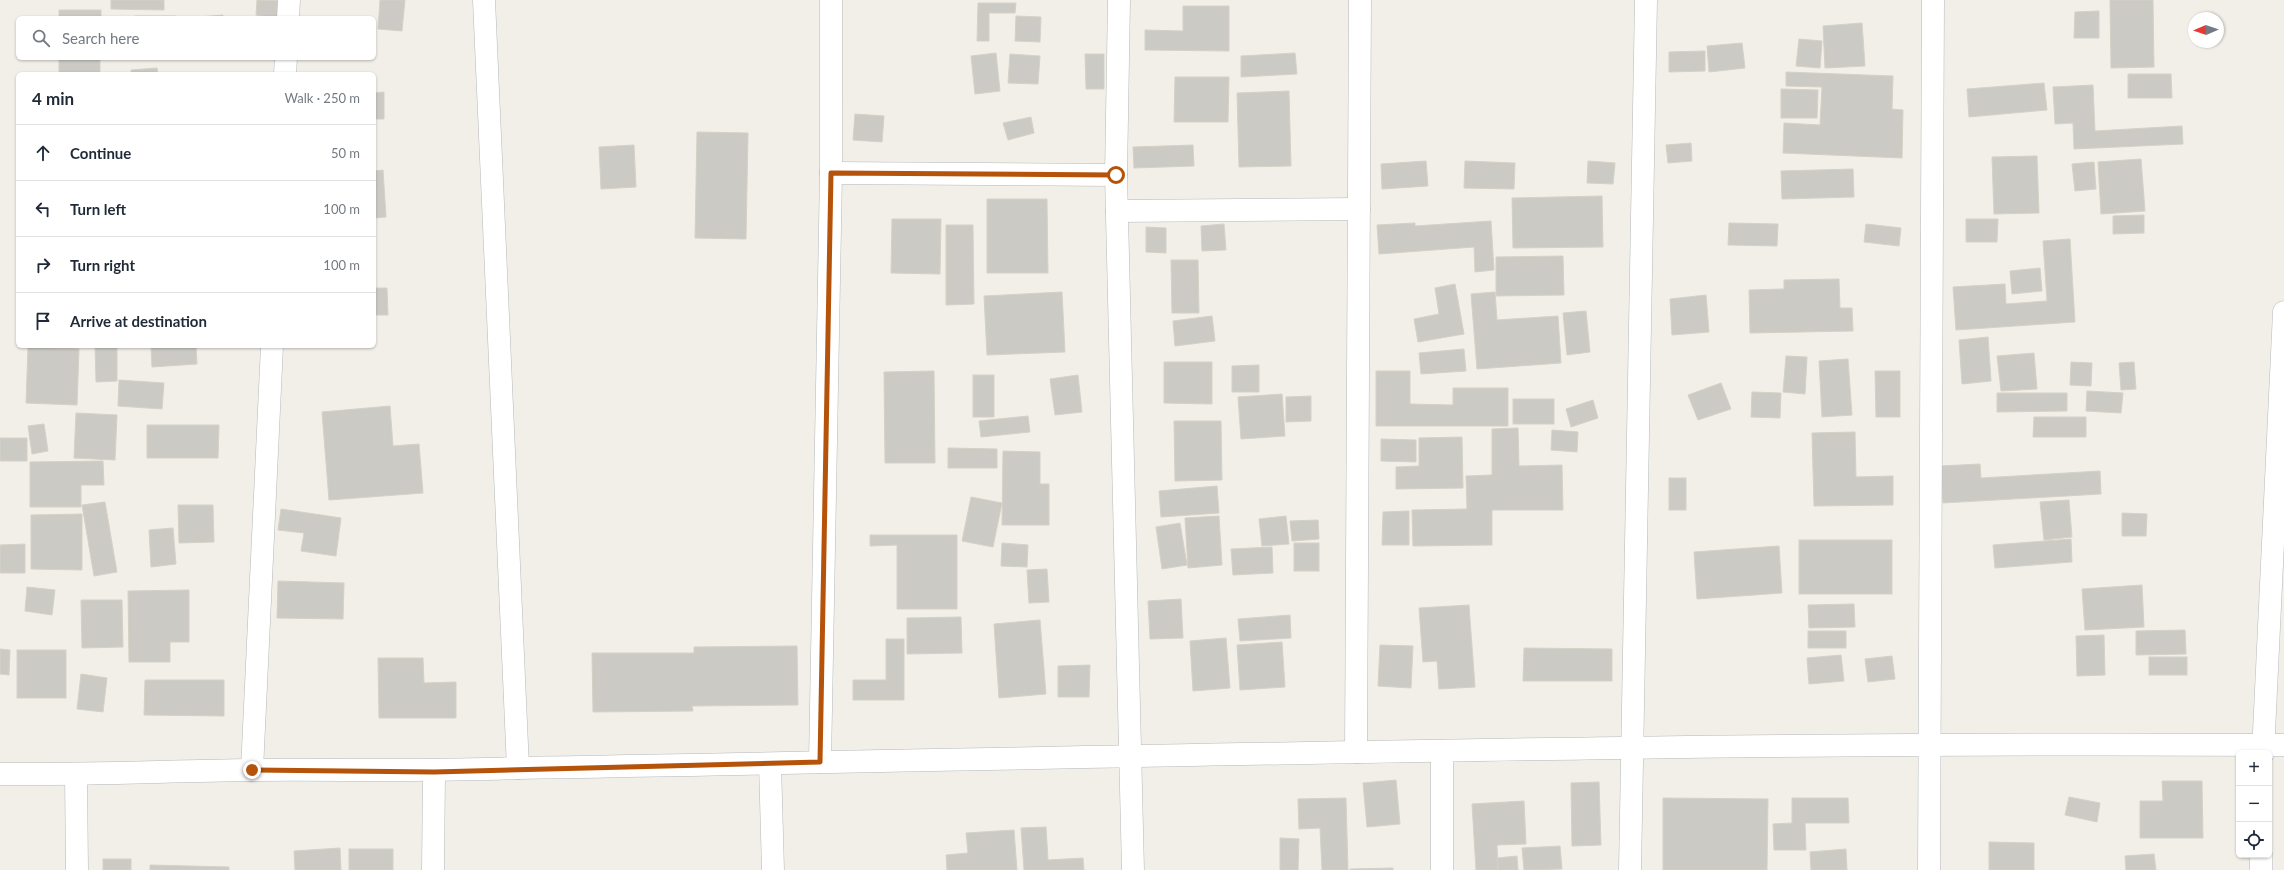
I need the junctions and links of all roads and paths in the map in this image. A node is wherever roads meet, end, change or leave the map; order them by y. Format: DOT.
graph roads {
  1 [pos="288,0"];
  2 [pos="484,0"];
  3 [pos="831,0"];
  4 [pos="1119,0"];
  5 [pos="1360,0"];
  6 [pos="1646,0"];
  7 [pos="1932,0"];
  8 [pos="288,16"];
  9 [pos="286,60"];
  10 [pos="285,72"];
  11 [pos="831,173"];
  12 [pos="1116,175"];
  13 [pos="1359,209"];
  14 [pos="1117,211"];
  15 [pos="2284,312"];
  16 [pos="272,348"];
  17 [pos="1930,744"];
  18 [pos="1632,748"];
  19 [pos="2270,748"];
  20 [pos="1442,751"];
  21 [pos="1356,752"];
  22 [pos="1131,757"];
  23 [pos="820,762"];
  24 [pos="770,764"];
  25 [pos="518,768"];
  26 [pos="252,770"];
  27 [pos="434,772"];
  28 [pos="0,774"];
  29 [pos="76,775"];
  30 [pos="2261,858"];
  31 [pos="77,870"];
  32 [pos="433,870"];
  33 [pos="773,870"];
  34 [pos="1133,870"];
  35 [pos="1442,870"];
  36 [pos="1630,870"];
  37 [pos="1929,870"];
  38 [pos="2261,870"];
  1 -- 8 [label="street"];
  2 -- 25 [label="street"];
  3 -- 11 [label="street"];
  4 -- 12 [label="street"];
  5 -- 13 [label="street"];
  6 -- 18 [label="street"];
  7 -- 17 [label="street"];
  9 -- 10 [label="street"];
  11 -- 12 [label="street"];
  11 -- 23 [label="street"];
  12 -- 14 [label="street"];
  13 -- 14 [label="street"];
  13 -- 21 [label="street"];
  14 -- 22 [label="street"];
  15 -- 19 [label="street"];
  16 -- 26 [label="street"];
  17 -- 18 [label="street"];
  17 -- 19 [label="street"];
  17 -- 37 [label="street"];
  18 -- 20 [label="street"];
  18 -- 36 [label="street"];
  20 -- 21 [label="street"];
  20 -- 35 [label="street"];
  21 -- 22 [label="street"];
  22 -- 23 [label="street"];
  22 -- 34 [label="street"];
  23 -- 24 [label="street"];
  24 -- 25 [label="street"];
  24 -- 33 [label="street"];
  25 -- 27 [label="street"];
  26 -- 27 [label="street"];
  26 -- 29 [label="street"];
  27 -- 32 [label="street"];
  28 -- 29 [label="street"];
  29 -- 31 [label="street"];
  30 -- 38 [label="street"];
}
